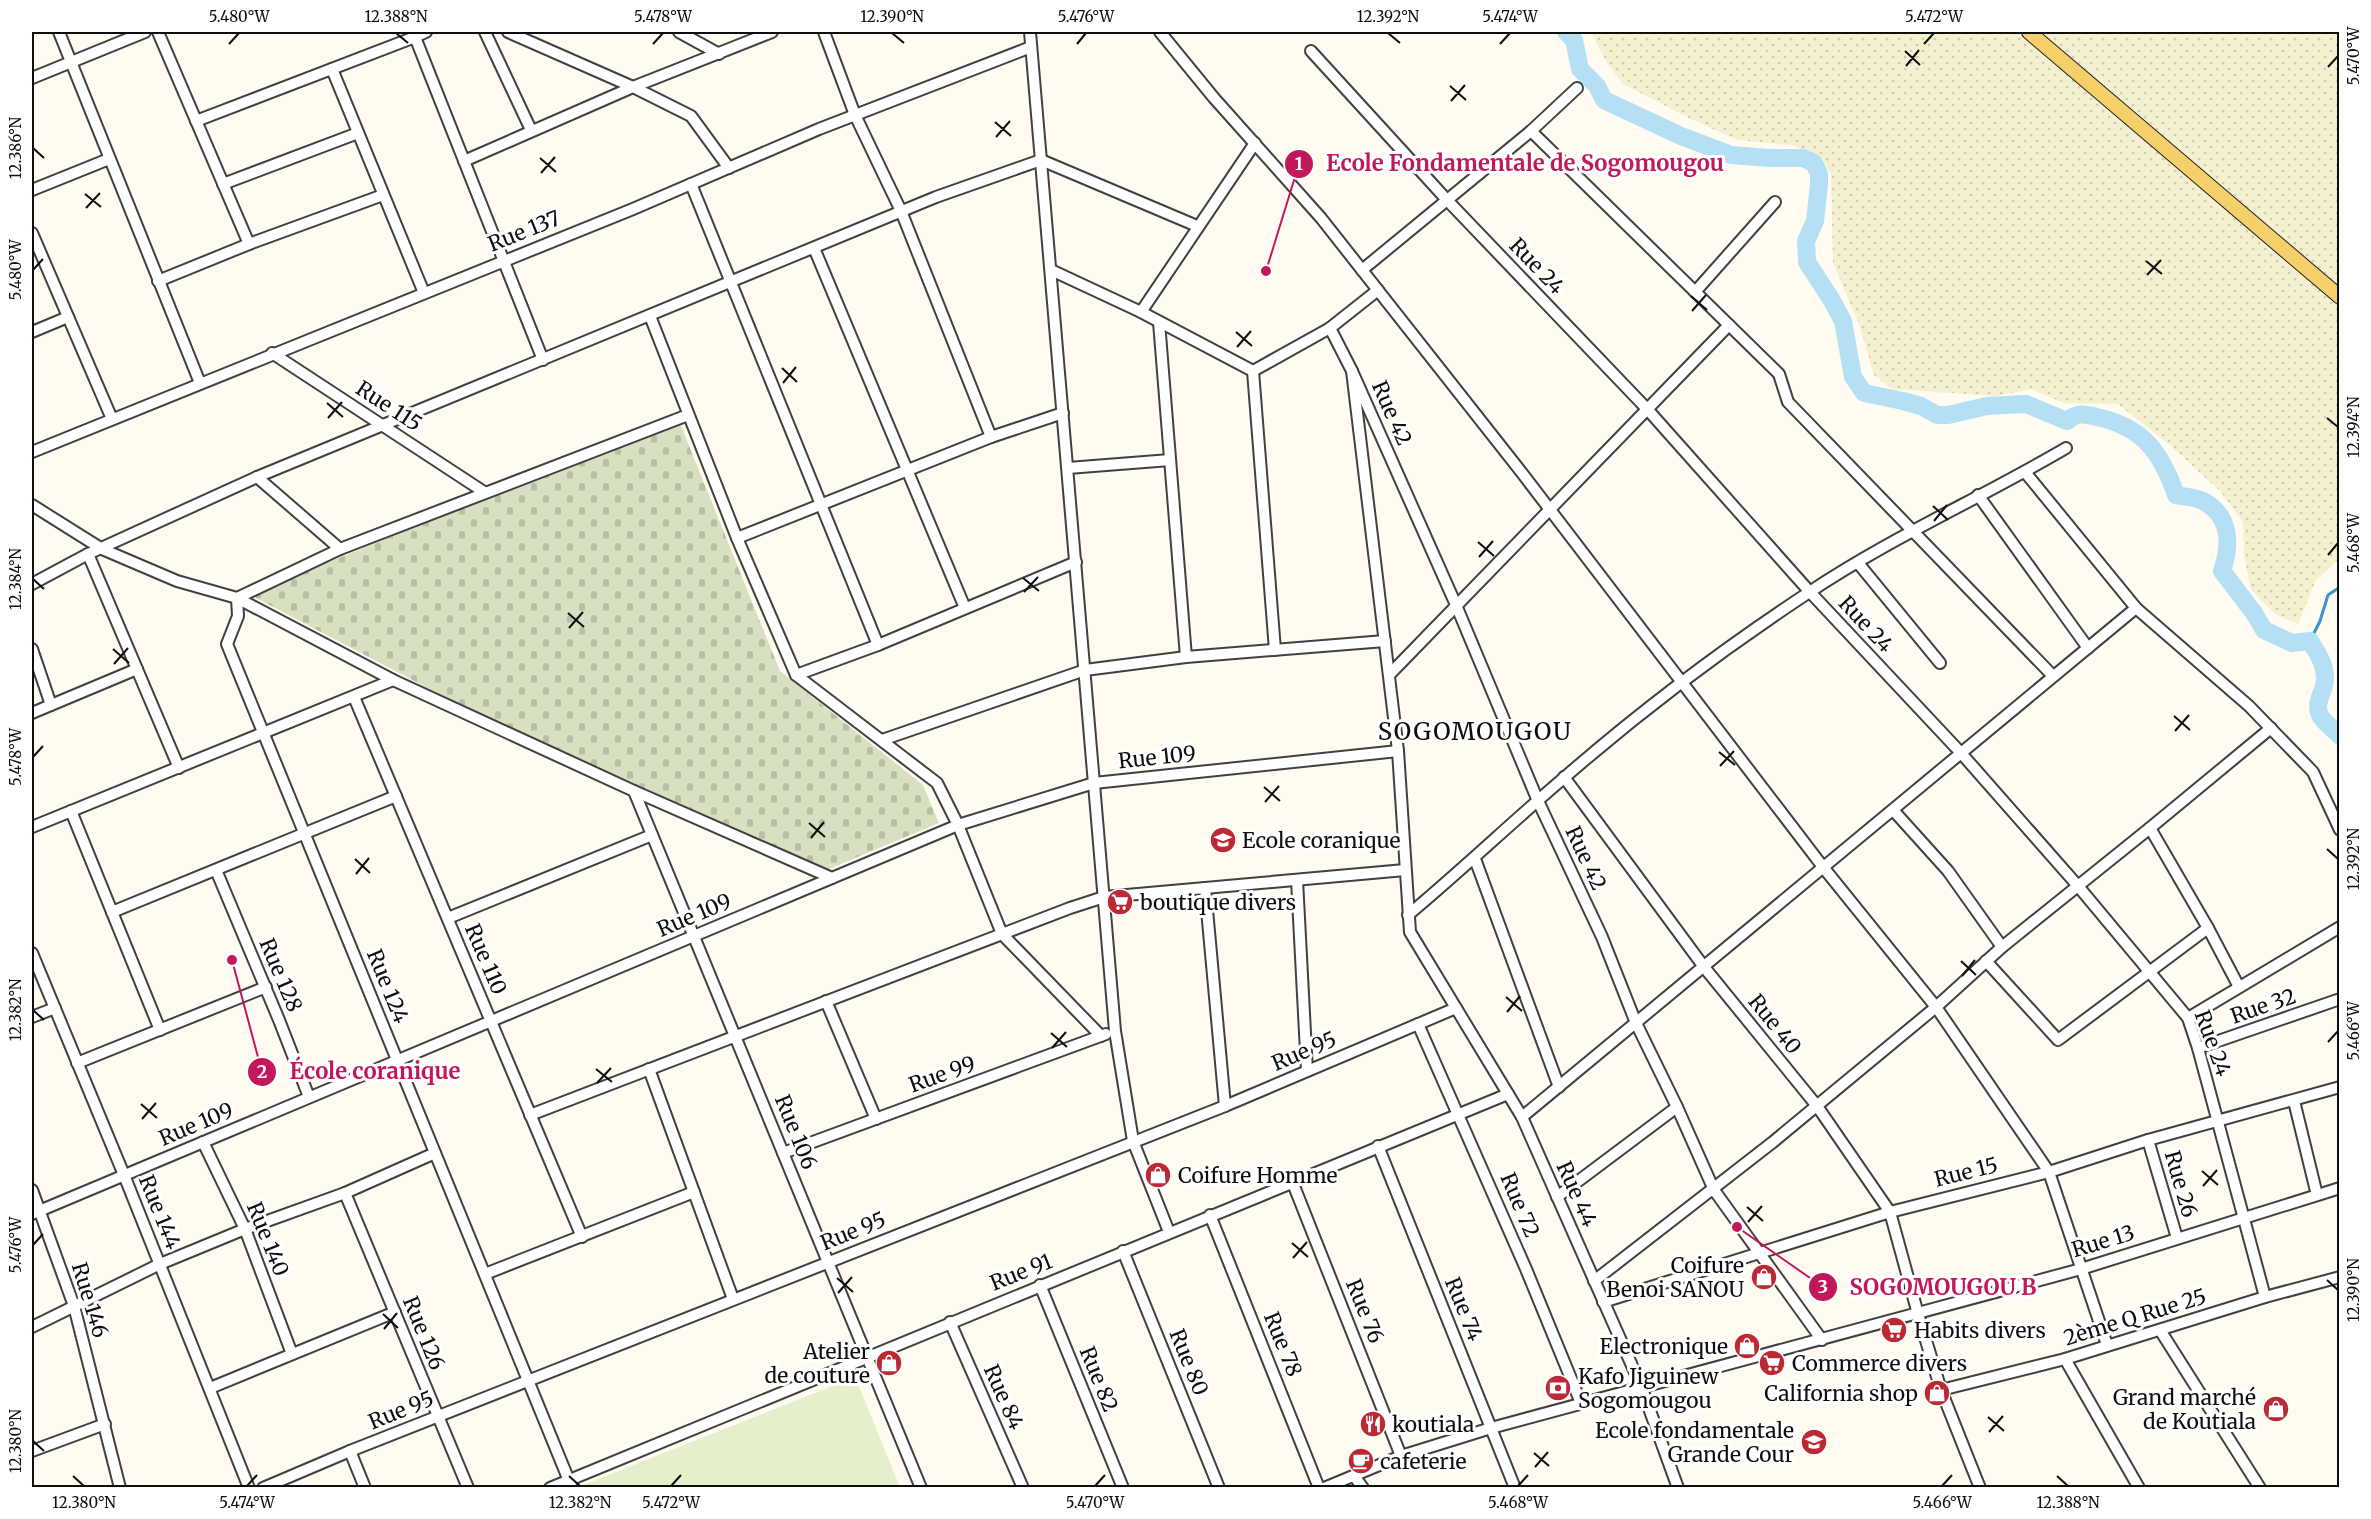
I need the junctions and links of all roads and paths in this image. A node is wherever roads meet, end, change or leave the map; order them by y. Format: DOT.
graph roads {
  1 [pos="59,32"];
  2 [pos="145,32"];
  3 [pos="158,32"];
  4 [pos="426,32"];
  5 [pos="485,32"];
  6 [pos="508,32"];
  7 [pos="679,32"];
  8 [pos="772,32"];
  9 [pos="824,32"];
  10 [pos="1030,32"];
  11 [pos="1160,32"];
  12 [pos="2029,32"];
  13 [pos="415,37"];
  14 [pos="1031,47"];
  15 [pos="1311,51"];
  16 [pos="719,54"];
  17 [pos="71,63"];
  18 [pos="332,69"];
  19 [pos="32,78"];
  20 [pos="633,87"];
  21 [pos="1577,88"];
  22 [pos="855,115"];
  23 [pos="196,121"];
  24 [pos="531,130"];
  25 [pos="1531,131"];
  26 [pos="358,133"];
  27 [pos="1255,143"];
  28 [pos="109,159"];
  29 [pos="464,160"];
  30 [pos="1041,160"];
  31 [pos="729,168"];
  32 [pos="223,184"];
  33 [pos="691,184"];
  34 [pos="32,190"];
  35 [pos="383,195"];
  36 [pos="1447,200"];
  37 [pos="1775,202"];
  38 [pos="901,211"];
  39 [pos="1197,226"];
  40 [pos="32,233"];
  41 [pos="249,244"];
  42 [pos="814,248"];
  43 [pos="504,261"];
  44 [pos="1051,270"];
  45 [pos="1362,270"];
  46 [pos="158,281"];
  47 [pos="730,282"];
  48 [pos="1378,290"];
  49 [pos="1695,292"];
  50 [pos="424,293"];
  51 [pos="2340,297"];
  52 [pos="1141,312"];
  53 [pos="650,316"];
  54 [pos="68,317"];
  55 [pos="1159,322"];
  56 [pos="1729,325"];
  57 [pos="1330,328"];
  58 [pos="32,332"];
  59 [pos="272,353"];
  60 [pos="543,360"];
  61 [pos="1253,371"];
  62 [pos="1352,371"];
  63 [pos="200,383"];
  64 [pos="1648,411"];
  65 [pos="1063,413"];
  66 [pos="688,414"];
  67 [pos="112,419"];
  68 [pos="383,425"];
  69 [pos="991,437"];
  70 [pos="2066,448"];
  71 [pos="32,452"];
  72 [pos="1170,460"];
  73 [pos="1068,468"];
  74 [pos="907,470"];
  75 [pos="2025,472"];
  76 [pos="257,477"];
  77 [pos="484,492"];
  78 [pos="1978,495"];
  79 [pos="821,504"];
  80 [pos="32,505"];
  81 [pos="1550,510"];
  82 [pos="1913,531"];
  83 [pos="737,537"];
  84 [pos="102,549"];
  85 [pos="340,549"];
  86 [pos="88,554"];
  87 [pos="1076,562"];
  88 [pos="1858,563"];
  89 [pos="32,584"];
  90 [pos="1809,591"];
  91 [pos="237,598"];
  92 [pos="1456,605"];
  93 [pos="964,608"];
  94 [pos="2136,608"];
  95 [pos="1385,641"];
  96 [pos="878,645"];
  97 [pos="2088,648"];
  98 [pos="32,649"];
  99 [pos="1275,650"];
  100 [pos="1186,657"];
  101 [pos="1940,663"];
  102 [pos="137,669"];
  103 [pos="1085,670"];
  104 [pos="1390,674"];
  105 [pos="796,675"];
  106 [pos="2053,676"];
  107 [pos="393,680"];
  108 [pos="1681,682"];
  109 [pos="354,697"];
  110 [pos="51,705"];
  111 [pos="32,713"];
  112 [pos="2271,728"];
  113 [pos="264,733"];
  114 [pos="882,740"];
  115 [pos="1398,751"];
  116 [pos="1961,753"];
  117 [pos="178,768"];
  118 [pos="1564,777"];
  119 [pos="1094,783"];
  120 [pos="634,791"];
  121 [pos="396,796"];
  122 [pos="1538,801"];
  123 [pos="1893,810"];
  124 [pos="71,811"];
  125 [pos="958,825"];
  126 [pos="32,827"];
  127 [pos="2150,828"];
  128 [pos="2340,830"];
  129 [pos="305,833"];
  130 [pos="652,835"];
  131 [pos="1475,859"];
  132 [pos="1823,867"];
  133 [pos="216,870"];
  134 [pos="1405,870"];
  135 [pos="832,878"];
  136 [pos="1297,880"];
  137 [pos="2078,886"];
  138 [pos="1204,888"];
  139 [pos="1104,897"];
  140 [pos="112,912"];
  141 [pos="1408,915"];
  142 [pos="448,918"];
  143 [pos="2340,927"];
  144 [pos="2208,928"];
  145 [pos="1410,932"];
  146 [pos="1002,934"];
  147 [pos="694,936"];
  148 [pos="2002,947"];
  149 [pos="32,953"];
  150 [pos="1986,961"];
  151 [pos="1704,967"];
  152 [pos="2151,972"];
  153 [pos="266,987"];
  154 [pos="2239,987"];
  155 [pos="2340,999"];
  156 [pos="826,1001"];
  157 [pos="1936,1007"];
  158 [pos="55,1008"];
  159 [pos="1456,1008"];
  160 [pos="32,1017"];
  161 [pos="2188,1018"];
  162 [pos="491,1021"];
  163 [pos="1636,1023"];
  164 [pos="1418,1024"];
  165 [pos="160,1030"];
  166 [pos="1115,1031"];
  167 [pos="735,1036"];
  168 [pos="1101,1036"];
  169 [pos="2198,1048"];
  170 [pos="398,1060"];
  171 [pos="78,1063"];
  172 [pos="649,1069"];
  173 [pos="1307,1071"];
  174 [pos="1559,1086"];
  175 [pos="2340,1088"];
  176 [pos="1508,1094"];
  177 [pos="309,1098"];
  178 [pos="2294,1101"];
  179 [pos="1225,1106"];
  180 [pos="1816,1106"];
  181 [pos="1677,1107"];
  182 [pos="1459,1112"];
  183 [pos="530,1115"];
  184 [pos="1522,1117"];
  185 [pos="876,1119"];
  186 [pos="2218,1122"];
  187 [pos="2148,1140"];
  188 [pos="1133,1141"];
  189 [pos="203,1142"];
  190 [pos="1377,1146"];
  191 [pos="435,1153"];
  192 [pos="783,1154"];
  193 [pos="2049,1172"];
  194 [pos="124,1175"];
  195 [pos="1292,1181"];
  196 [pos="2340,1188"];
  197 [pos="32,1190"];
  198 [pos="1714,1190"];
  199 [pos="694,1192"];
  200 [pos="345,1193"];
  201 [pos="2317,1195"];
  202 [pos="1557,1197"];
  203 [pos="36,1212"];
  204 [pos="1890,1212"];
  205 [pos="1210,1215"];
  206 [pos="2243,1218"];
  207 [pos="245,1229"];
  208 [pos="1169,1232"];
  209 [pos="582,1237"];
  210 [pos="2177,1238"];
  211 [pos="1123,1251"];
  212 [pos="1761,1254"];
  213 [pos="828,1262"];
  214 [pos="160,1264"];
  215 [pos="2081,1269"];
  216 [pos="485,1274"];
  217 [pos="2340,1277"];
  218 [pos="1594,1281"];
  219 [pos="1040,1285"];
  220 [pos="2265,1297"];
  221 [pos="733,1299"];
  222 [pos="1603,1302"];
  223 [pos="74,1306"];
  224 [pos="395,1312"];
  225 [pos="32,1313"];
  226 [pos="1918,1314"];
  227 [pos="950,1322"];
  228 [pos="35,1325"];
  229 [pos="2160,1330"];
  230 [pos="1822,1340"];
  231 [pos="2107,1345"];
  232 [pos="292,1354"];
  233 [pos="867,1357"];
  234 [pos="2065,1359"];
  235 [pos="529,1380"];
  236 [pos="1641,1386"];
  237 [pos="210,1388"];
  238 [pos="1941,1390"];
  239 [pos="1581,1403"];
  240 [pos="437,1417"];
  241 [pos="105,1424"];
  242 [pos="1491,1428"];
  243 [pos="32,1451"];
  244 [pos="350,1451"];
  245 [pos="1401,1456"];
  246 [pos="1354,1476"];
  247 [pos="571,1484"];
  248 [pos="120,1488"];
  249 [pos="249,1488"];
  250 [pos="263,1488"];
  251 [pos="365,1488"];
  252 [pos="468,1488"];
  253 [pos="550,1488"];
  254 [pos="921,1488"];
  255 [pos="1023,1488"];
  256 [pos="1123,1488"];
  257 [pos="1219,1488"];
  258 [pos="1319,1488"];
  259 [pos="1324,1488"];
  260 [pos="1363,1488"];
  261 [pos="1515,1488"];
  262 [pos="1678,1488"];
  263 [pos="1980,1488"];
  264 [pos="2139,1488"];
  265 [pos="2260,1488"];
  1 -- 17 [label="street"];
  2 -- 17 [label="street"];
  3 -- 23 [label="street"];
  4 -- 13 [label="street"];
  5 -- 24 [label="street"];
  6 -- 20 [label="street"];
  7 -- 16 [label="street"];
  8 -- 16 [label="street"];
  9 -- 22 [label="street"];
  10 -- 14 [label="street"];
  11 -- 27 [label="street"];
  12 -- 51 [label="main road"];
  13 -- 18 [label="street"];
  13 -- 29 [label="street"];
  14 -- 22 [label="street, Rue 137"];
  14 -- 30 [label="street"];
  15 -- 36 [label="street, Rue 24"];
  16 -- 20 [label="street"];
  17 -- 19 [label="street"];
  17 -- 28 [label="street"];
  18 -- 23 [label="street"];
  18 -- 26 [label="street"];
  20 -- 24 [label="street"];
  20 -- 31 [label="street"];
  21 -- 25 [label="street"];
  22 -- 31 [label="street, Rue 137"];
  22 -- 38 [label="street"];
  23 -- 32 [label="street"];
  24 -- 29 [label="street"];
  25 -- 36 [label="street"];
  25 -- 49 [label="street"];
  26 -- 32 [label="street"];
  26 -- 35 [label="street"];
  27 -- 39 [label="street"];
  27 -- 45 [label="street"];
  28 -- 34 [label="street"];
  28 -- 46 [label="street"];
  29 -- 43 [label="street"];
  30 -- 38 [label="street"];
  30 -- 39 [label="street"];
  30 -- 44 [label="street"];
  31 -- 33 [label="street, Rue 137"];
  32 -- 41 [label="street"];
  33 -- 43 [label="street, Rue 137"];
  33 -- 47 [label="street"];
  35 -- 41 [label="street"];
  35 -- 50 [label="street"];
  36 -- 45 [label="street"];
  36 -- 64 [label="street, Rue 24"];
  37 -- 49 [label="street"];
  38 -- 42 [label="street"];
  38 -- 69 [label="street"];
  39 -- 52 [label="street"];
  40 -- 54 [label="street"];
  41 -- 46 [label="street"];
  42 -- 47 [label="street"];
  42 -- 74 [label="street"];
  43 -- 50 [label="street, Rue 137"];
  43 -- 60 [label="street"];
  44 -- 52 [label="street"];
  44 -- 65 [label="street"];
  45 -- 48 [label="street"];
  46 -- 63 [label="street"];
  47 -- 53 [label="street"];
  47 -- 79 [label="street"];
  48 -- 57 [label="street"];
  48 -- 81 [label="street"];
  49 -- 56 [label="street"];
  50 -- 59 [label="street, Rue 137"];
  52 -- 55 [label="street"];
  53 -- 60 [label="street"];
  53 -- 66 [label="street"];
  54 -- 58 [label="street"];
  54 -- 67 [label="street"];
  55 -- 61 [label="street"];
  55 -- 72 [label="street"];
  56 -- 64 [label="street"];
  56 -- 82 [label="street"];
  57 -- 61 [label="street"];
  57 -- 62 [label="street, Rue 42"];
  59 -- 63 [label="street, Rue 137"];
  59 -- 68 [label="street, Rue 115"];
  60 -- 68 [label="street"];
  61 -- 99 [label="street"];
  62 -- 92 [label="street, Rue 42"];
  62 -- 95 [label="street, Rue 42"];
  63 -- 67 [label="street, Rue 137"];
  64 -- 81 [label="street"];
  64 -- 90 [label="street, Rue 24"];
  65 -- 69 [label="street"];
  65 -- 73 [label="street"];
  66 -- 77 [label="street"];
  66 -- 83 [label="street"];
  67 -- 71 [label="street, Rue 137"];
  68 -- 76 [label="street"];
  68 -- 77 [label="street, Rue 115"];
  69 -- 74 [label="street"];
  70 -- 75 [label="street"];
  72 -- 73 [label="street"];
  72 -- 100 [label="street"];
  73 -- 87 [label="street"];
  74 -- 79 [label="street"];
  74 -- 93 [label="street"];
  75 -- 78 [label="street"];
  75 -- 94 [label="street"];
  76 -- 84 [label="street"];
  76 -- 85 [label="street"];
  77 -- 85 [label="street"];
  78 -- 82 [label="street"];
  78 -- 97 [label="street"];
  79 -- 83 [label="street"];
  79 -- 96 [label="street"];
  80 -- 84 [label="street"];
  81 -- 92 [label="street"];
  81 -- 108 [label="street"];
  82 -- 88 [label="street"];
  82 -- 106 [label="street"];
  83 -- 105 [label="street"];
  84 -- 86 [label="street"];
  84 -- 91 [label="street"];
  85 -- 91 [label="street"];
  86 -- 89 [label="street"];
  86 -- 102 [label="street"];
  87 -- 93 [label="street"];
  87 -- 103 [label="street"];
  88 -- 90 [label="street"];
  88 -- 101 [label="street"];
  90 -- 108 [label="street"];
  90 -- 116 [label="street, Rue 24"];
  91 -- 107 [label="street"];
  91 -- 113 [label="street, Rue 124"];
  92 -- 104 [label="street"];
  92 -- 122 [label="street, Rue 42"];
  93 -- 96 [label="street"];
  94 -- 97 [label="street"];
  94 -- 112 [label="street"];
  95 -- 99 [label="street"];
  95 -- 104 [label="street, Rue 42"];
  96 -- 105 [label="street"];
  97 -- 106 [label="street"];
  98 -- 110 [label="street"];
  99 -- 100 [label="street"];
  100 -- 103 [label="street"];
  102 -- 110 [label="street"];
  102 -- 117 [label="street"];
  103 -- 114 [label="street"];
  103 -- 119 [label="street"];
  104 -- 115 [label="street, Rue 42"];
  105 -- 114 [label="street"];
  106 -- 116 [label="street"];
  107 -- 109 [label="street"];
  107 -- 120 [label="street"];
  108 -- 118 [label="street"];
  108 -- 132 [label="street"];
  109 -- 113 [label="street"];
  109 -- 121 [label="street, Rue 110"];
  110 -- 111 [label="street"];
  112 -- 127 [label="street"];
  112 -- 128 [label="street"];
  113 -- 117 [label="street"];
  113 -- 129 [label="street, Rue 124"];
  114 -- 125 [label="street"];
  115 -- 119 [label="street, Rue 109"];
  115 -- 134 [label="street, Rue 42"];
  116 -- 123 [label="street"];
  116 -- 137 [label="street, Rue 24"];
  117 -- 124 [label="street"];
  118 -- 122 [label="street"];
  118 -- 151 [label="street, Rue 40"];
  119 -- 125 [label="street, Rue 109"];
  119 -- 139 [label="street"];
  120 -- 130 [label="street, Rue 106"];
  120 -- 135 [label="street"];
  121 -- 129 [label="street"];
  121 -- 142 [label="street, Rue 110"];
  122 -- 131 [label="street"];
  122 -- 163 [label="street, Rue 42"];
  123 -- 132 [label="street"];
  123 -- 148 [label="street"];
  124 -- 126 [label="street"];
  124 -- 140 [label="street"];
  125 -- 135 [label="street, Rue 109"];
  125 -- 146 [label="street"];
  127 -- 137 [label="street"];
  127 -- 144 [label="street"];
  129 -- 133 [label="street"];
  129 -- 170 [label="street, Rue 124"];
  130 -- 142 [label="street"];
  130 -- 147 [label="street, Rue 106"];
  131 -- 141 [label="street"];
  131 -- 174 [label="street"];
  132 -- 151 [label="street"];
  132 -- 157 [label="street"];
  133 -- 140 [label="street"];
  133 -- 153 [label="street, Rue 128"];
  134 -- 136 [label="street"];
  134 -- 141 [label="street, Rue 42"];
  135 -- 147 [label="street, Rue 109"];
  136 -- 138 [label="street"];
  136 -- 173 [label="street"];
  137 -- 148 [label="street"];
  137 -- 152 [label="street, Rue 24"];
  138 -- 139 [label="street"];
  138 -- 179 [label="street"];
  139 -- 146 [label="street"];
  139 -- 166 [label="street"];
  140 -- 165 [label="street"];
  141 -- 145 [label="street, Rue 42"];
  142 -- 162 [label="street, Rue 110"];
  143 -- 154 [label="street"];
  144 -- 152 [label="street"];
  144 -- 154 [label="street"];
  145 -- 159 [label="street, Rue 44"];
  146 -- 156 [label="street"];
  146 -- 168 [label="street"];
  147 -- 162 [label="street, Rue 109"];
  147 -- 167 [label="street, Rue 106"];
  148 -- 150 [label="street"];
  149 -- 158 [label="street, Rue 144"];
  150 -- 152 [label="street"];
  150 -- 157 [label="street"];
  151 -- 163 [label="street"];
  151 -- 180 [label="street, Rue 40"];
  152 -- 161 [label="street, Rue 24"];
  153 -- 165 [label="street"];
  153 -- 177 [label="street, Rue 128"];
  154 -- 161 [label="street"];
  155 -- 169 [label="street, Rue 32"];
  156 -- 167 [label="street"];
  156 -- 185 [label="street"];
  157 -- 180 [label="street"];
  157 -- 193 [label="street"];
  158 -- 160 [label="street"];
  158 -- 171 [label="street, Rue 144"];
  159 -- 164 [label="street, Rue 95"];
  159 -- 176 [label="street, Rue 44"];
  161 -- 169 [label="street, Rue 24"];
  162 -- 170 [label="street, Rue 109"];
  162 -- 183 [label="street, Rue 110"];
  163 -- 174 [label="street"];
  163 -- 181 [label="street, Rue 42"];
  164 -- 173 [label="street, Rue 95"];
  164 -- 182 [label="street, Rue 72"];
  165 -- 171 [label="street"];
  166 -- 168 [label="street, Rue 99"];
  166 -- 188 [label="street"];
  167 -- 172 [label="street"];
  167 -- 192 [label="street, Rue 106"];
  168 -- 185 [label="street, Rue 99"];
  169 -- 186 [label="street, Rue 24"];
  170 -- 177 [label="street, Rue 109"];
  170 -- 191 [label="street, Rue 124"];
  171 -- 194 [label="street, Rue 144"];
  172 -- 183 [label="street"];
  172 -- 199 [label="street"];
  173 -- 179 [label="street, Rue 95"];
  174 -- 184 [label="street"];
  175 -- 178 [label="street, Rue 15"];
  176 -- 182 [label="street, Rue 91"];
  176 -- 184 [label="street, Rue 44"];
  177 -- 189 [label="street, Rue 109"];
  178 -- 186 [label="street, Rue 15"];
  178 -- 201 [label="street"];
  179 -- 188 [label="street, Rue 95"];
  180 -- 198 [label="street"];
  180 -- 204 [label="street, Rue 40"];
  181 -- 198 [label="street, Rue 42"];
  181 -- 202 [label="street"];
  182 -- 190 [label="street, Rue 91"];
  182 -- 239 [label="street, Rue 72"];
  183 -- 209 [label="street, Rue 110"];
  184 -- 202 [label="street, Rue 44"];
  185 -- 192 [label="street, Rue 99"];
  186 -- 187 [label="street, Rue 15"];
  186 -- 206 [label="street, Rue 24"];
  187 -- 193 [label="street, Rue 15"];
  187 -- 210 [label="street, Rue 26"];
  188 -- 208 [label="street"];
  188 -- 213 [label="street, Rue 95"];
  189 -- 194 [label="street, Rue 109"];
  189 -- 207 [label="street, Rue 140"];
  190 -- 195 [label="street, Rue 91"];
  190 -- 242 [label="street, Rue 74"];
  191 -- 200 [label="street"];
  191 -- 216 [label="street, Rue 124"];
  192 -- 213 [label="street, Rue 106"];
  193 -- 204 [label="street, Rue 15"];
  193 -- 215 [label="street"];
  194 -- 203 [label="street, Rue 109"];
  194 -- 214 [label="street, Rue 144"];
  195 -- 205 [label="street, Rue 91"];
  195 -- 245 [label="street, Rue 76"];
  196 -- 201 [label="street, Rue 13"];
  197 -- 203 [label="street, Rue 146"];
  198 -- 212 [label="street, Rue 42"];
  198 -- 218 [label="street"];
  199 -- 209 [label="street"];
  199 -- 221 [label="street"];
  200 -- 207 [label="street"];
  200 -- 224 [label="street, Rue 126"];
  201 -- 206 [label="street, Rue 13"];
  202 -- 218 [label="street, Rue 44"];
  203 -- 223 [label="street, Rue 146"];
  204 -- 212 [label="street, Rue 15"];
  204 -- 226 [label="street, Rue 40"];
  205 -- 208 [label="street, Rue 91"];
  205 -- 258 [label="street, Rue 78"];
  206 -- 210 [label="street, Rue 13"];
  206 -- 220 [label="street, Rue 24"];
  207 -- 214 [label="street"];
  207 -- 232 [label="street, Rue 140"];
  208 -- 211 [label="street, Rue 91"];
  209 -- 216 [label="street"];
  210 -- 215 [label="street, Rue 13"];
  211 -- 219 [label="street, Rue 91"];
  211 -- 257 [label="street, Rue 80"];
  212 -- 222 [label="street, Rue 15"];
  212 -- 230 [label="street, Rue 42"];
  213 -- 221 [label="street, Rue 95"];
  213 -- 233 [label="street, Rue 106"];
  214 -- 223 [label="street"];
  214 -- 237 [label="street, Rue 144"];
  215 -- 226 [label="street, Rue 13"];
  215 -- 231 [label="street"];
  216 -- 235 [label="street, Rue 124"];
  217 -- 220 [label="street, 2ème Q Rue 25"];
  218 -- 222 [label="street, Rue 44"];
  219 -- 227 [label="street, Rue 91"];
  219 -- 256 [label="street, Rue 82"];
  220 -- 229 [label="street, 2ème Q Rue 25"];
  221 -- 235 [label="street, Rue 95"];
  222 -- 236 [label="street, Rue 44"];
  223 -- 228 [label="street"];
  223 -- 241 [label="street, Rue 146"];
  224 -- 232 [label="street"];
  224 -- 240 [label="street, Rue 126"];
  225 -- 228 [label="street"];
  226 -- 230 [label="street, Rue 13"];
  226 -- 238 [label="street, Rue 40"];
  227 -- 233 [label="street, Rue 91"];
  227 -- 255 [label="street, Rue 84"];
  229 -- 231 [label="street, 2ème Q Rue 25"];
  229 -- 265 [label="street"];
  230 -- 236 [label="street, Rue 13"];
  231 -- 234 [label="street, 2ème Q Rue 25"];
  232 -- 237 [label="street"];
  233 -- 247 [label="street, Rue 91"];
  233 -- 254 [label="street, Rue 106"];
  234 -- 238 [label="street, 2ème Q Rue 25"];
  234 -- 264 [label="street"];
  235 -- 240 [label="street, Rue 95"];
  235 -- 247 [label="street, Rue 124"];
  236 -- 239 [label="street, Rue 13"];
  236 -- 262 [label="street, Rue 44"];
  237 -- 249 [label="street, Rue 144"];
  238 -- 263 [label="street, Rue 40"];
  239 -- 242 [label="street, Rue 13"];
  240 -- 244 [label="street, Rue 95"];
  240 -- 252 [label="street, Rue 126"];
  241 -- 243 [label="street"];
  241 -- 248 [label="street, Rue 146"];
  242 -- 245 [label="street, Rue 13"];
  242 -- 261 [label="street, Rue 74"];
  244 -- 250 [label="street, Rue 95"];
  244 -- 251 [label="street"];
  245 -- 246 [label="street, Rue 13"];
  246 -- 259 [label="street, Rue 13"];
  246 -- 260 [label="street"];
  247 -- 253 [label="street, Rue 91"];
}
